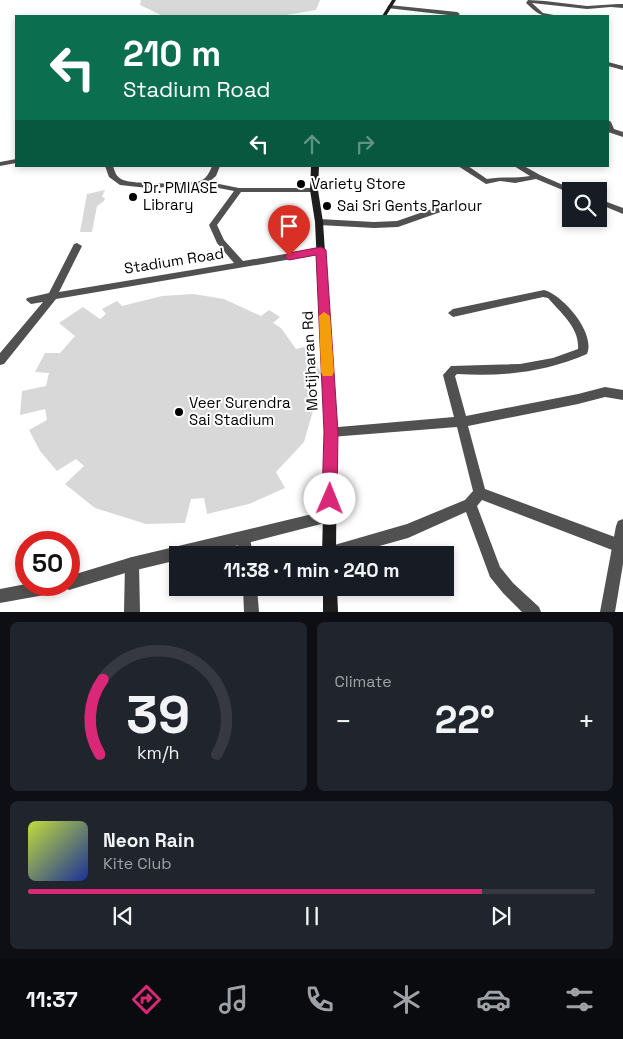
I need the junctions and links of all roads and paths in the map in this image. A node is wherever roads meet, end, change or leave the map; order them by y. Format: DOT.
graph roads {
  1 [pos="394,0"];
  2 [pos="528,1"];
  3 [pos="550,1"];
  4 [pos="564,4"];
  5 [pos="623,6"];
  6 [pos="389,7"];
  7 [pos="560,9"];
  8 [pos="457,14"];
  9 [pos="385,15"];
  10 [pos="548,15"];
  11 [pos="609,64"];
  12 [pos="623,68"];
  13 [pos="609,69"];
  14 [pos="623,73"];
  15 [pos="609,125"];
  16 [pos="623,135"];
  17 [pos="15,161"];
  18 [pos="0,164"];
  19 [pos="109,167"];
  20 [pos="216,167"];
  21 [pos="315,167"];
  22 [pos="464,167"];
  23 [pos="520,167"];
  24 [pos="538,178"];
  25 [pos="203,182"];
  26 [pos="562,187"];
  27 [pos="239,190"];
  28 [pos="314,190"];
  29 [pos="607,205"];
  30 [pos="449,206"];
  31 [pos="623,211"];
  32 [pos="319,222"];
  33 [pos="77,246"];
  34 [pos="321,250"];
  35 [pos="241,266"];
  36 [pos="52,297"];
  37 [pos="31,300"];
  38 [pos="453,313"];
  39 [pos="0,362"];
  40 [pos="623,395"];
  41 [pos="462,422"];
  42 [pos="331,432"];
  43 [pos="480,493"];
  44 [pos="470,504"];
  45 [pos="329,516"];
  46 [pos="623,526"];
  47 [pos="244,538"];
  48 [pos="245,546"];
  49 [pos="329,546"];
  50 [pos="356,546"];
  51 [pos="620,546"];
  52 [pos="132,564"];
  53 [pos="80,581"];
  54 [pos="15,593"];
  55 [pos="0,596"];
  56 [pos="251,596"];
  57 [pos="330,596"];
  58 [pos="132,612"];
  59 [pos="252,612"];
  60 [pos="331,612"];
  61 [pos="534,612"];
  62 [pos="607,612"];
  1 -- 6 [label="main road"];
  2 -- 3 [label="street"];
  2 -- 10 [label="street"];
  3 -- 4 [label="street"];
  4 -- 5 [label="street"];
  4 -- 7 [label="street"];
  6 -- 8 [label="street"];
  6 -- 9 [label="main road"];
  11 -- 12 [label="street"];
  13 -- 14 [label="street"];
  15 -- 16 [label="street"];
  17 -- 18 [label="street"];
  19 -- 25 [label="street"];
  20 -- 25 [label="street"];
  21 -- 28 [label="main road, Motijharan Rd"];
  22 -- 24 [label="street"];
  23 -- 24 [label="street"];
  24 -- 26 [label="street"];
  25 -- 27 [label="street"];
  27 -- 28 [label="street"];
  27 -- 35 [label="street"];
  28 -- 32 [label="main road, Motijharan Rd"];
  29 -- 31 [label="street"];
  30 -- 32 [label="street"];
  32 -- 34 [label="main road, Motijharan Rd"];
  33 -- 36 [label="street"];
  34 -- 35 [label="street, Stadium Road"];
  34 -- 42 [label="main road, Motijharan Rd"];
  35 -- 36 [label="street, Stadium Road"];
  36 -- 37 [label="street, Stadium Road"];
  36 -- 39 [label="street"];
  38 -- 41 [label="street"];
  40 -- 41 [label="street"];
  41 -- 42 [label="street"];
  41 -- 43 [label="street"];
  42 -- 45 [label="main road, Motijharan Rd"];
  43 -- 44 [label="street"];
  43 -- 51 [label="street"];
  44 -- 50 [label="street"];
  44 -- 61 [label="street"];
  45 -- 47 [label="street"];
  45 -- 49 [label="main road, Motijharan Rd"];
  46 -- 51 [label="street"];
  47 -- 48 [label="street"];
  47 -- 52 [label="street"];
  51 -- 62 [label="street"];
  52 -- 53 [label="street"];
  52 -- 58 [label="street"];
  54 -- 55 [label="street"];
  56 -- 59 [label="street"];
  57 -- 60 [label="main road"];
}
